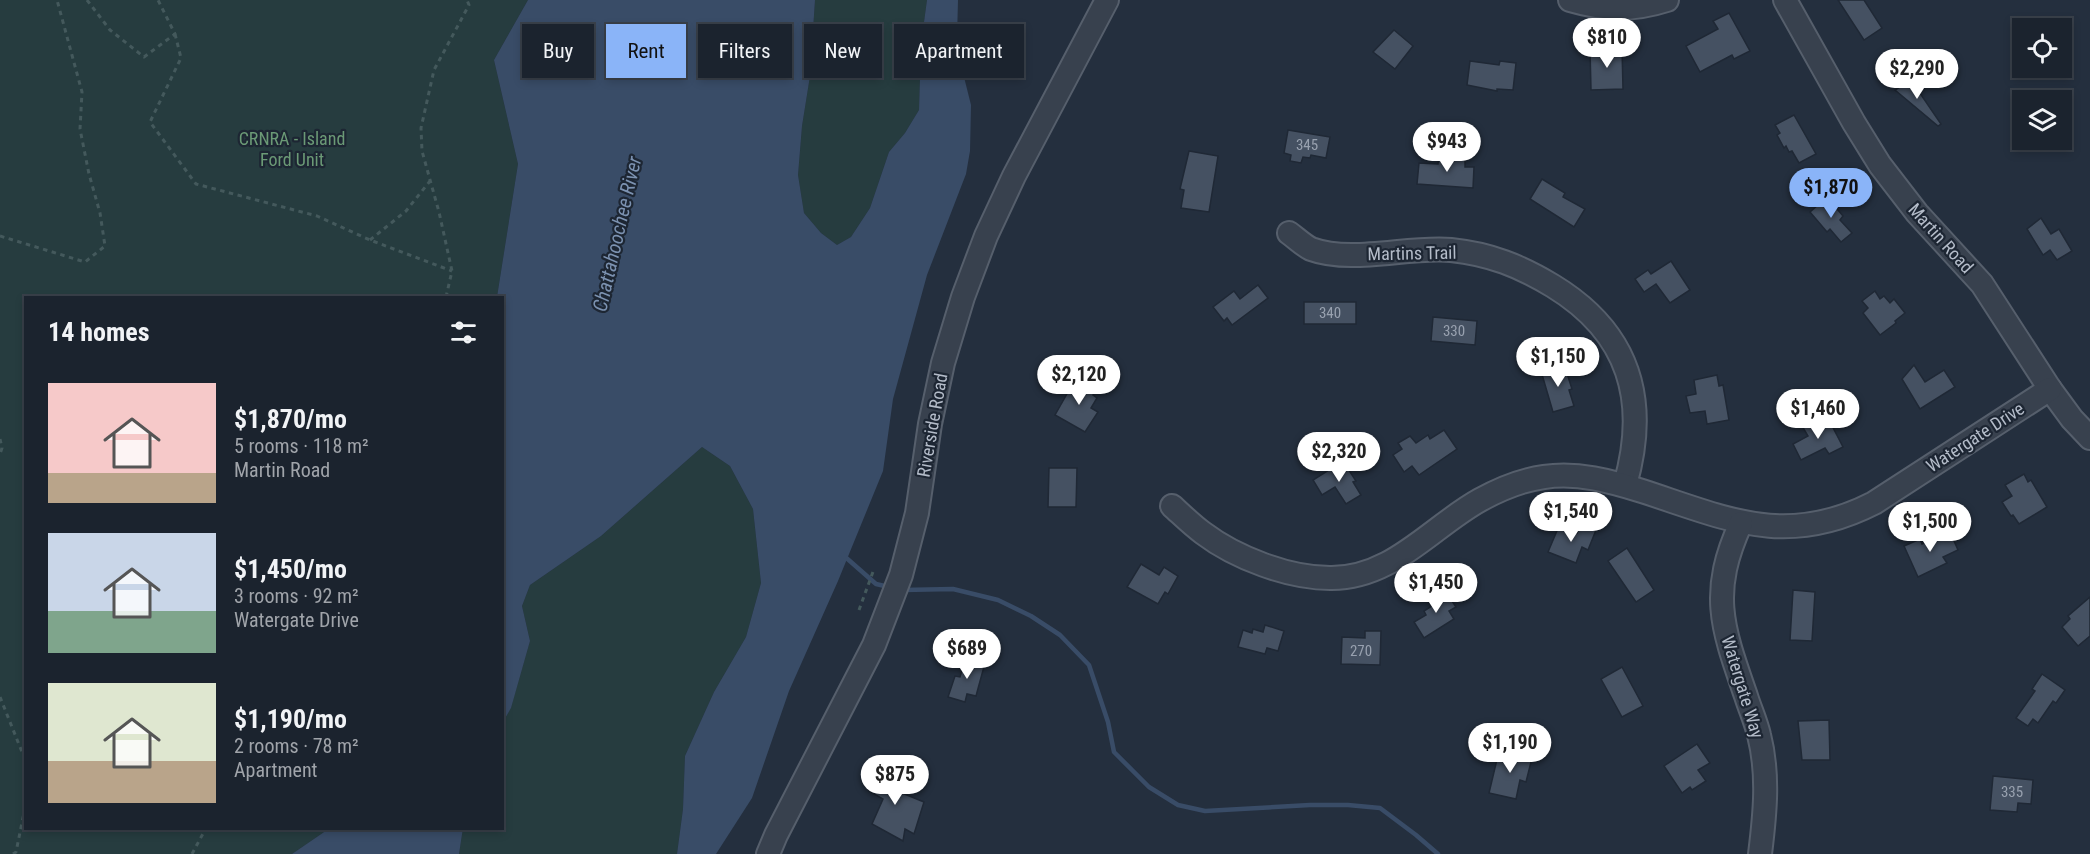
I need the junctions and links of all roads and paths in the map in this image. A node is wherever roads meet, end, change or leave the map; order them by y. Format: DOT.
graph roads {
  1 [pos="57,0"];
  2 [pos="87,0"];
  3 [pos="158,0"];
  4 [pos="472,0"];
  5 [pos="1107,0"];
  6 [pos="1570,0"];
  7 [pos="1667,0"];
  8 [pos="1785,0"];
  9 [pos="468,2"];
  10 [pos="175,34"];
  11 [pos="430,180"];
  12 [pos="1289,233"];
  13 [pos="0,236"];
  14 [pos="370,240"];
  15 [pos="452,272"];
  16 [pos="446,296"];
  17 [pos="2050,389"];
  18 [pos="2090,438"];
  19 [pos="0,440"];
  20 [pos="0,454"];
  21 [pos="1625,485"];
  22 [pos="1172,506"];
  23 [pos="1741,523"];
  24 [pos="874,569"];
  25 [pos="859,610"];
  26 [pos="0,698"];
  27 [pos="24,757"];
  28 [pos="24,812"];
  29 [pos="205,830"];
  30 [pos="13,854"];
  31 [pos="192,854"];
  32 [pos="768,854"];
  33 [pos="1760,854"];
  1 -- 13 [label="path"];
  2 -- 10 [label="path"];
  3 -- 10 [label="path"];
  4 -- 9 [label="path"];
  5 -- 32 [label="street, Riverside Road"];
  6 -- 7 [label="street"];
  8 -- 17 [label="street, Martin Road"];
  9 -- 11 [label="path"];
  10 -- 14 [label="path"];
  11 -- 14 [label="path"];
  11 -- 15 [label="path"];
  12 -- 21 [label="street, Martins Trail"];
  14 -- 15 [label="path"];
  15 -- 16 [label="path"];
  17 -- 18 [label="street, Martin Road"];
  17 -- 23 [label="street, Watergate Drive"];
  19 -- 20 [label="path"];
  21 -- 22 [label="street, Watergate Drive"];
  21 -- 23 [label="street, Watergate Drive"];
  23 -- 33 [label="street, Watergate Way"];
  24 -- 25 [label="path"];
  26 -- 27 [label="path"];
  28 -- 30 [label="path"];
  29 -- 31 [label="path"];
}
